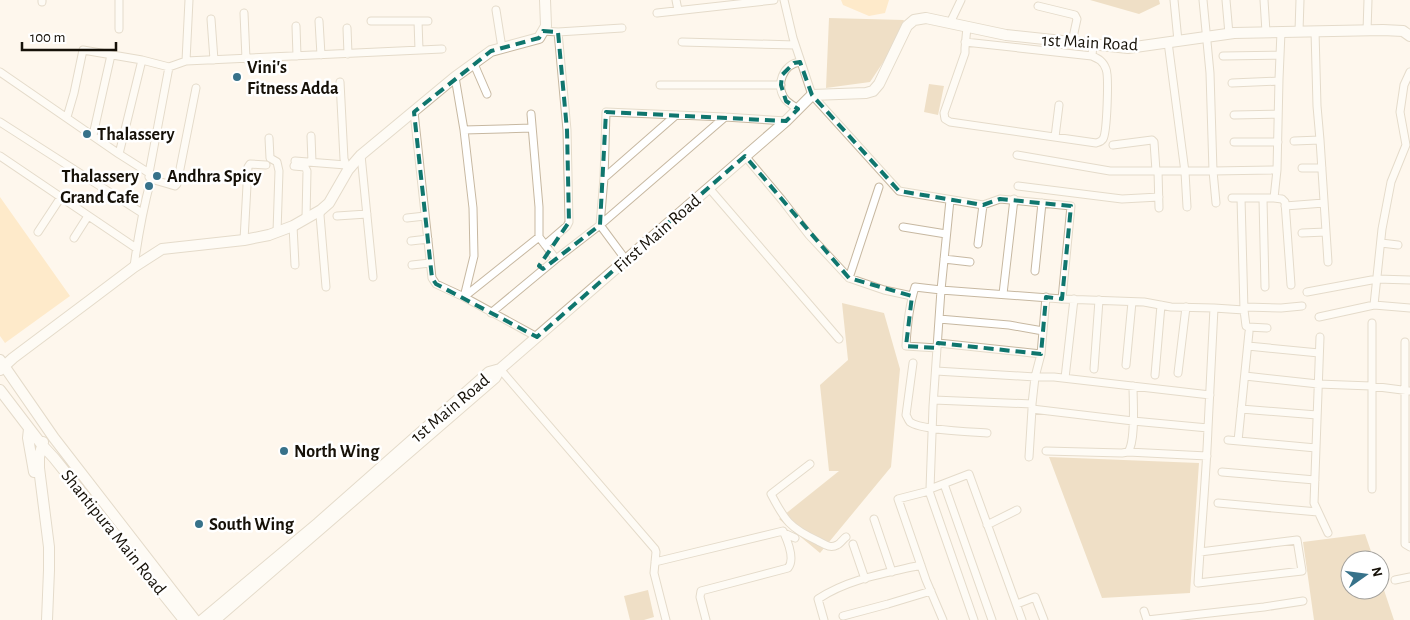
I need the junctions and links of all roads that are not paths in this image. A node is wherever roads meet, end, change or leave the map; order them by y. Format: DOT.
graph roads {
  1 [pos="119,0"];
  2 [pos="189,0"];
  3 [pos="545,0"];
  4 [pos="676,0"];
  5 [pos="698,0"];
  6 [pos="774,0"];
  7 [pos="784,0"];
  8 [pos="962,0"];
  9 [pos="1174,0"];
  10 [pos="1203,0"];
  11 [pos="1226,0"];
  12 [pos="1264,0"];
  13 [pos="1300,0"];
  14 [pos="1368,0"];
  15 [pos="750,1"];
  16 [pos="730,3"];
  17 [pos="1038,6"];
  18 [pos="700,8"];
  19 [pos="496,10"];
  20 [pos="678,10"];
  21 [pos="244,13"];
  22 [pos="657,13"];
  23 [pos="211,19"];
  24 [pos="319,21"];
  25 [pos="371,21"];
  26 [pos="418,21"];
  27 [pos="428,21"];
  28 [pos="950,23"];
  29 [pos="296,26"];
  30 [pos="967,27"];
  31 [pos="347,28"];
  32 [pos="622,28"];
  33 [pos="119,29"];
  34 [pos="543,30"];
  35 [pos="1299,31"];
  36 [pos="1316,31"];
  37 [pos="1367,31"];
  38 [pos="558,32"];
  39 [pos="1266,32"];
  40 [pos="1281,32"];
  41 [pos="1229,34"];
  42 [pos="1410,36"];
  43 [pos="1207,37"];
  44 [pos="682,42"];
  45 [pos="965,42"];
  46 [pos="1072,42"];
  47 [pos="1173,42"];
  48 [pos="1093,44"];
  49 [pos="795,45"];
  50 [pos="502,48"];
  51 [pos="442,49"];
  52 [pos="419,50"];
  53 [pos="348,54"];
  54 [pos="111,55"];
  55 [pos="322,55"];
  56 [pos="1280,55"];
  57 [pos="297,56"];
  58 [pos="1092,56"];
  59 [pos="1223,56"];
  60 [pos="266,58"];
  61 [pos="246,59"];
  62 [pos="142,60"];
  63 [pos="214,60"];
  64 [pos="186,61"];
  65 [pos="800,62"];
  66 [pos="474,64"];
  67 [pos="169,68"];
  68 [pos="266,71"];
  69 [pos="0,72"];
  70 [pos="1410,72"];
  71 [pos="455,77"];
  72 [pos="1279,81"];
  73 [pos="340,82"];
  74 [pos="1232,83"];
  75 [pos="660,84"];
  76 [pos="781,84"];
  77 [pos="196,88"];
  78 [pos="487,94"];
  79 [pos="812,95"];
  80 [pos="1059,105"];
  81 [pos="798,109"];
  82 [pos="414,112"];
  83 [pos="531,114"];
  84 [pos="1278,114"];
  85 [pos="676,115"];
  86 [pos="1234,115"];
  87 [pos="67,117"];
  88 [pos="725,117"];
  89 [pos="1406,120"];
  90 [pos="786,121"];
  91 [pos="0,122"];
  92 [pos="532,128"];
  93 [pos="464,130"];
  94 [pos="93,135"];
  95 [pos="311,136"];
  96 [pos="1055,137"];
  97 [pos="269,138"];
  98 [pos="1320,140"];
  99 [pos="1294,141"];
  100 [pos="1234,142"];
  101 [pos="1278,142"];
  102 [pos="1113,144"];
  103 [pos="1409,146"];
  104 [pos="119,154"];
  105 [pos="361,155"];
  106 [pos="1016,155"];
  107 [pos="0,156"];
  108 [pos="745,156"];
  109 [pos="312,162"];
  110 [pos="266,165"];
  111 [pos="347,168"];
  112 [pos="1302,168"];
  113 [pos="1322,168"];
  114 [pos="1277,170"];
  115 [pos="1157,171"];
  116 [pos="1213,171"];
  117 [pos="1185,172"];
  118 [pos="150,176"];
  119 [pos="604,178"];
  120 [pos="1018,186"];
  121 [pos="878,187"];
  122 [pos="709,188"];
  123 [pos="61,197"];
  124 [pos="1158,197"];
  125 [pos="1232,198"];
  126 [pos="1241,198"];
  127 [pos="1274,198"];
  128 [pos="1014,199"];
  129 [pos="1263,199"];
  130 [pos="950,200"];
  131 [pos="1042,203"];
  132 [pos="1216,203"];
  133 [pos="1324,203"];
  134 [pos="983,205"];
  135 [pos="1285,206"];
  136 [pos="1187,207"];
  137 [pos="1159,208"];
  138 [pos="321,210"];
  139 [pos="142,213"];
  140 [pos="367,214"];
  141 [pos="88,216"];
  142 [pos="337,216"];
  143 [pos="425,216"];
  144 [pos="306,218"];
  145 [pos="407,218"];
  146 [pos="600,225"];
  147 [pos="294,226"];
  148 [pos="904,227"];
  149 [pos="38,232"];
  150 [pos="277,232"];
  151 [pos="1326,232"];
  152 [pos="1302,233"];
  153 [pos="946,234"];
  154 [pos="539,237"];
  155 [pos="74,238"];
  156 [pos="428,239"];
  157 [pos="244,240"];
  158 [pos="411,241"];
  159 [pos="1381,243"];
  160 [pos="978,244"];
  161 [pos="545,245"];
  162 [pos="1398,245"];
  163 [pos="136,248"];
  164 [pos="556,259"];
  165 [pos="944,259"];
  166 [pos="626,260"];
  167 [pos="970,262"];
  168 [pos="1328,262"];
  169 [pos="430,263"];
  170 [pos="295,265"];
  171 [pos="412,265"];
  172 [pos="134,267"];
  173 [pos="1035,271"];
  174 [pos="373,277"];
  175 [pos="849,278"];
  176 [pos="1377,280"];
  177 [pos="1410,280"];
  178 [pos="1290,285"];
  179 [pos="326,287"];
  180 [pos="1265,287"];
  181 [pos="941,290"];
  182 [pos="1308,292"];
  183 [pos="1003,294"];
  184 [pos="912,296"];
  185 [pos="464,297"];
  186 [pos="1046,297"];
  187 [pos="1062,299"];
  188 [pos="1074,299"];
  189 [pos="1099,300"];
  190 [pos="1132,302"];
  191 [pos="1161,305"];
  192 [pos="1374,305"];
  193 [pos="1302,306"];
  194 [pos="1186,307"];
  195 [pos="1214,308"];
  196 [pos="1410,308"];
  197 [pos="1245,309"];
  198 [pos="491,313"];
  199 [pos="1319,317"];
  200 [pos="939,319"];
  201 [pos="1372,323"];
  202 [pos="1267,328"];
  203 [pos="1043,332"];
  204 [pos="1249,332"];
  205 [pos="537,337"];
  206 [pos="1320,337"];
  207 [pos="839,339"];
  208 [pos="1405,342"];
  209 [pos="937,346"];
  210 [pos="1248,346"];
  211 [pos="1320,353"];
  212 [pos="1041,354"];
  213 [pos="913,363"];
  214 [pos="1126,365"];
  215 [pos="2,366"];
  216 [pos="500,368"];
  217 [pos="1094,369"];
  218 [pos="936,371"];
  219 [pos="1178,374"];
  220 [pos="1155,375"];
  221 [pos="1244,376"];
  222 [pos="1035,377"];
  223 [pos="1065,378"];
  224 [pos="1318,384"];
  225 [pos="1133,386"];
  226 [pos="1371,386"];
  227 [pos="0,390"];
  228 [pos="1407,391"];
  229 [pos="1210,395"];
  230 [pos="934,400"];
  231 [pos="1032,407"];
  232 [pos="1241,409"];
  233 [pos="1317,415"];
  234 [pos="1133,421"];
  235 [pos="1208,428"];
  236 [pos="30,429"];
  237 [pos="48,429"];
  238 [pos="933,429"];
  239 [pos="987,433"];
  240 [pos="1228,440"];
  241 [pos="1238,441"];
  242 [pos="42,446"];
  243 [pos="1316,448"];
  244 [pos="1046,451"];
  245 [pos="1128,452"];
  246 [pos="1207,456"];
  247 [pos="1029,457"];
  248 [pos="810,464"];
  249 [pos="1222,472"];
  250 [pos="1315,480"];
  251 [pos="944,484"];
  252 [pos="1407,489"];
  253 [pos="930,490"];
  254 [pos="1372,490"];
  255 [pos="1218,503"];
  256 [pos="1017,510"];
  257 [pos="1318,512"];
  258 [pos="1407,517"];
  259 [pos="874,519"];
  260 [pos="987,525"];
  261 [pos="784,533"];
  262 [pos="1328,534"];
  263 [pos="799,536"];
  264 [pos="846,537"];
  265 [pos="853,544"];
  266 [pos="788,546"];
  267 [pos="1410,546"];
  268 [pos="1200,552"];
  269 [pos="655,562"];
  270 [pos="921,565"];
  271 [pos="892,572"];
  272 [pos="1410,576"];
  273 [pos="865,579"];
  274 [pos="1396,580"];
  275 [pos="931,591"];
  276 [pos="1303,601"];
  277 [pos="1017,604"];
  278 [pos="1144,611"];
  279 [pos="843,616"];
  280 [pos="40,620"];
  281 [pos="47,620"];
  282 [pos="184,620"];
  283 [pos="195,620"];
  284 [pos="202,620"];
  285 [pos="215,620"];
  286 [pos="666,620"];
  287 [pos="706,620"];
  288 [pos="824,620"];
  289 [pos="942,620"];
  290 [pos="974,620"];
  291 [pos="992,620"];
  292 [pos="1022,620"];
  293 [pos="1044,620"];
  294 [pos="1147,620"];
  1 -- 33 [label="street"];
  2 -- 64 [label="street"];
  3 -- 34 [label="street"];
  4 -- 20 [label="street"];
  5 -- 18 [label="street"];
  6 -- 15 [label="street"];
  7 -- 49 [label="street"];
  8 -- 28 [label="street"];
  9 -- 47 [label="street"];
  10 -- 43 [label="street"];
  11 -- 41 [label="street"];
  12 -- 39 [label="street"];
  13 -- 35 [label="street"];
  14 -- 37 [label="street"];
  15 -- 16 [label="street"];
  16 -- 18 [label="street"];
  17 -- 46 [label="street"];
  18 -- 20 [label="street"];
  19 -- 50 [label="street"];
  20 -- 22 [label="street"];
  21 -- 61 [label="street"];
  23 -- 63 [label="street"];
  24 -- 55 [label="street"];
  25 -- 26 [label="street"];
  26 -- 27 [label="street"];
  26 -- 52 [label="street"];
  28 -- 30 [label="street, 1st Main Road"];
  28 -- 79 [label="street, 1st Main Road"];
  29 -- 57 [label="street"];
  30 -- 45 [label="street"];
  30 -- 46 [label="street, 1st Main Road"];
  31 -- 53 [label="street"];
  32 -- 38 [label="street"];
  34 -- 38 [label="street"];
  34 -- 50 [label="street"];
  35 -- 36 [label="street, 1st Main Road"];
  35 -- 40 [label="street, 1st Main Road"];
  36 -- 37 [label="street, 1st Main Road"];
  36 -- 98 [label="street"];
  37 -- 42 [label="street, 1st Main Road"];
  38 -- 161 [label="street"];
  39 -- 40 [label="street, 1st Main Road"];
  39 -- 41 [label="street, 1st Main Road"];
  40 -- 56 [label="street"];
  41 -- 43 [label="street, 1st Main Road"];
  43 -- 47 [label="street, 1st Main Road"];
  43 -- 116 [label="street"];
  44 -- 49 [label="street"];
  45 -- 58 [label="street"];
  45 -- 96 [label="street"];
  46 -- 48 [label="street, 1st Main Road"];
  47 -- 48 [label="street, 1st Main Road"];
  47 -- 117 [label="street"];
  48 -- 58 [label="street"];
  49 -- 65 [label="street"];
  50 -- 66 [label="street"];
  51 -- 52 [label="street"];
  52 -- 53 [label="street"];
  53 -- 55 [label="street"];
  54 -- 62 [label="street"];
  54 -- 87 [label="street"];
  54 -- 94 [label="street"];
  55 -- 57 [label="street"];
  56 -- 59 [label="street"];
  56 -- 72 [label="street"];
  57 -- 60 [label="street"];
  58 -- 96 [label="street"];
  60 -- 61 [label="street"];
  60 -- 68 [label="street"];
  61 -- 63 [label="street"];
  62 -- 67 [label="street"];
  62 -- 104 [label="street"];
  63 -- 64 [label="street"];
  64 -- 67 [label="street"];
  65 -- 76 [label="street"];
  65 -- 79 [label="street"];
  66 -- 71 [label="street"];
  66 -- 78 [label="street"];
  67 -- 118 [label="street"];
  69 -- 87 [label="street"];
  70 -- 89 [label="street"];
  71 -- 82 [label="street"];
  71 -- 93 [label="street"];
  72 -- 74 [label="street"];
  72 -- 84 [label="street"];
  73 -- 111 [label="street"];
  75 -- 76 [label="street"];
  76 -- 81 [label="street"];
  77 -- 118 [label="street"];
  79 -- 81 [label="street, First Main Road"];
  79 -- 130 [label="street"];
  80 -- 96 [label="street"];
  81 -- 90 [label="street, First Main Road"];
  82 -- 105 [label="street"];
  82 -- 143 [label="street"];
  83 -- 92 [label="street"];
  84 -- 86 [label="street"];
  84 -- 101 [label="street"];
  85 -- 88 [label="street"];
  85 -- 119 [label="street"];
  85 -- 119 [label="street"];
  87 -- 94 [label="street"];
  88 -- 90 [label="street"];
  88 -- 146 [label="street"];
  89 -- 103 [label="street"];
  90 -- 108 [label="street, First Main Road"];
  91 -- 139 [label="street"];
  92 -- 93 [label="street"];
  92 -- 154 [label="street"];
  93 -- 185 [label="street"];
  94 -- 104 [label="street"];
  95 -- 109 [label="street"];
  97 -- 150 [label="street"];
  98 -- 99 [label="street"];
  98 -- 113 [label="street"];
  100 -- 101 [label="street"];
  101 -- 114 [label="street"];
  102 -- 115 [label="street"];
  103 -- 159 [label="street"];
  104 -- 118 [label="street"];
  105 -- 111 [label="street"];
  105 -- 140 [label="street"];
  106 -- 115 [label="street"];
  107 -- 123 [label="street"];
  108 -- 122 [label="street, First Main Road"];
  108 -- 175 [label="street"];
  109 -- 111 [label="street"];
  109 -- 144 [label="street"];
  110 -- 157 [label="street"];
  111 -- 138 [label="street"];
  112 -- 113 [label="street"];
  113 -- 133 [label="street"];
  114 -- 116 [label="street"];
  114 -- 127 [label="street"];
  115 -- 117 [label="street"];
  115 -- 124 [label="street"];
  116 -- 117 [label="street"];
  116 -- 132 [label="street"];
  117 -- 136 [label="street"];
  118 -- 139 [label="street"];
  119 -- 146 [label="street"];
  120 -- 124 [label="street"];
  121 -- 175 [label="street"];
  122 -- 166 [label="street, First Main Road"];
  122 -- 207 [label="street"];
  123 -- 141 [label="street"];
  123 -- 149 [label="street"];
  124 -- 137 [label="street"];
  125 -- 126 [label="street"];
  126 -- 129 [label="street"];
  126 -- 197 [label="street"];
  127 -- 129 [label="street"];
  127 -- 135 [label="street"];
  128 -- 131 [label="street"];
  128 -- 134 [label="street"];
  128 -- 183 [label="street"];
  129 -- 180 [label="street"];
  130 -- 134 [label="street"];
  130 -- 153 [label="street"];
  131 -- 173 [label="street"];
  131 -- 187 [label="street"];
  133 -- 135 [label="street"];
  133 -- 151 [label="street"];
  134 -- 160 [label="street"];
  135 -- 178 [label="street"];
  138 -- 144 [label="street"];
  138 -- 179 [label="street"];
  139 -- 163 [label="street"];
  140 -- 142 [label="street"];
  140 -- 174 [label="street"];
  141 -- 155 [label="street"];
  141 -- 163 [label="street"];
  143 -- 145 [label="street"];
  143 -- 156 [label="street"];
  144 -- 147 [label="street"];
  146 -- 164 [label="street"];
  146 -- 166 [label="street"];
  147 -- 150 [label="street"];
  147 -- 170 [label="street"];
  148 -- 153 [label="street"];
  150 -- 157 [label="street"];
  151 -- 152 [label="street"];
  151 -- 168 [label="street"];
  153 -- 165 [label="street"];
  154 -- 161 [label="street"];
  154 -- 185 [label="street"];
  156 -- 158 [label="street"];
  156 -- 169 [label="street"];
  157 -- 172 [label="street"];
  159 -- 162 [label="street"];
  159 -- 176 [label="street"];
  161 -- 164 [label="street"];
  163 -- 172 [label="street"];
  164 -- 198 [label="street"];
  165 -- 167 [label="street"];
  165 -- 181 [label="street"];
  166 -- 205 [label="street, First Main Road"];
  169 -- 171 [label="street"];
  169 -- 185 [label="street"];
  172 -- 215 [label="street"];
  175 -- 184 [label="street"];
  176 -- 177 [label="street"];
  176 -- 182 [label="street"];
  176 -- 192 [label="street"];
  181 -- 183 [label="street"];
  181 -- 184 [label="street"];
  181 -- 200 [label="street"];
  183 -- 186 [label="street"];
  184 -- 209 [label="street"];
  185 -- 198 [label="street"];
  186 -- 187 [label="street"];
  186 -- 203 [label="street"];
  187 -- 188 [label="street"];
  188 -- 189 [label="street"];
  188 -- 223 [label="street"];
  189 -- 190 [label="street"];
  189 -- 217 [label="street"];
  190 -- 191 [label="street"];
  190 -- 214 [label="street"];
  191 -- 194 [label="street"];
  191 -- 220 [label="street"];
  192 -- 196 [label="street"];
  192 -- 199 [label="street"];
  193 -- 197 [label="street"];
  194 -- 195 [label="street"];
  194 -- 219 [label="street"];
  195 -- 197 [label="street"];
  195 -- 229 [label="street"];
  197 -- 202 [label="street"];
  198 -- 205 [label="street"];
  200 -- 203 [label="street"];
  200 -- 209 [label="street"];
  201 -- 226 [label="street"];
  203 -- 212 [label="street"];
  204 -- 210 [label="street"];
  205 -- 216 [label="street, First Main Road"];
  206 -- 211 [label="street"];
  208 -- 228 [label="street"];
  209 -- 212 [label="street"];
  209 -- 218 [label="street"];
  210 -- 211 [label="street"];
  210 -- 221 [label="street"];
  211 -- 224 [label="street"];
  212 -- 222 [label="street"];
  213 -- 238 [label="street"];
  215 -- 237 [label="street"];
  216 -- 269 [label="street"];
  216 -- 284 [label="street, 1st Main Road"];
  216 -- 285 [label="street, 1st Main Road"];
  218 -- 222 [label="street"];
  218 -- 230 [label="street"];
  221 -- 224 [label="street"];
  221 -- 232 [label="street"];
  222 -- 223 [label="street"];
  222 -- 231 [label="street"];
  223 -- 225 [label="street"];
  224 -- 226 [label="street"];
  224 -- 233 [label="street"];
  225 -- 229 [label="street"];
  225 -- 234 [label="street"];
  226 -- 228 [label="street"];
  226 -- 254 [label="street"];
  227 -- 236 [label="street, Shantipura Main Road"];
  228 -- 252 [label="street"];
  229 -- 235 [label="street"];
  230 -- 231 [label="street"];
  230 -- 238 [label="street"];
  231 -- 234 [label="street"];
  231 -- 247 [label="street"];
  232 -- 233 [label="street"];
  232 -- 241 [label="street"];
  233 -- 243 [label="street"];
  234 -- 235 [label="street"];
  234 -- 245 [label="street"];
  235 -- 246 [label="street"];
  236 -- 242 [label="street, Shantipura Main Road"];
  236 -- 280 [label="street, Shantipura Main Road"];
  237 -- 242 [label="street, Shantipura Main Road"];
  237 -- 283 [label="street"];
  238 -- 239 [label="street"];
  238 -- 253 [label="street"];
  240 -- 241 [label="street"];
  241 -- 243 [label="street"];
  242 -- 281 [label="street, Shantipura Main Road"];
  242 -- 282 [label="street, Shantipura Main Road"];
  243 -- 250 [label="street"];
  244 -- 245 [label="street"];
  245 -- 246 [label="street"];
  246 -- 268 [label="street"];
  248 -- 263 [label="street"];
  249 -- 250 [label="street"];
  250 -- 257 [label="street"];
  251 -- 253 [label="street"];
  251 -- 260 [label="street"];
  251 -- 291 [label="street"];
  252 -- 258 [label="street"];
  253 -- 270 [label="street"];
  253 -- 290 [label="street"];
  255 -- 257 [label="street"];
  256 -- 260 [label="street"];
  257 -- 262 [label="street"];
  258 -- 267 [label="street"];
  259 -- 271 [label="street"];
  260 -- 277 [label="street"];
  261 -- 263 [label="street"];
  261 -- 266 [label="street"];
  261 -- 269 [label="street"];
  263 -- 264 [label="street"];
  263 -- 266 [label="street"];
  265 -- 273 [label="street"];
  266 -- 287 [label="street"];
  268 -- 268 [label="street"];
  269 -- 286 [label="street"];
  270 -- 271 [label="street"];
  270 -- 275 [label="street"];
  271 -- 273 [label="street"];
  272 -- 274 [label="street"];
  273 -- 288 [label="street"];
  275 -- 279 [label="street"];
  275 -- 289 [label="street"];
  276 -- 294 [label="street"];
  277 -- 292 [label="street"];
  277 -- 293 [label="street"];
  278 -- 294 [label="street"];
}
